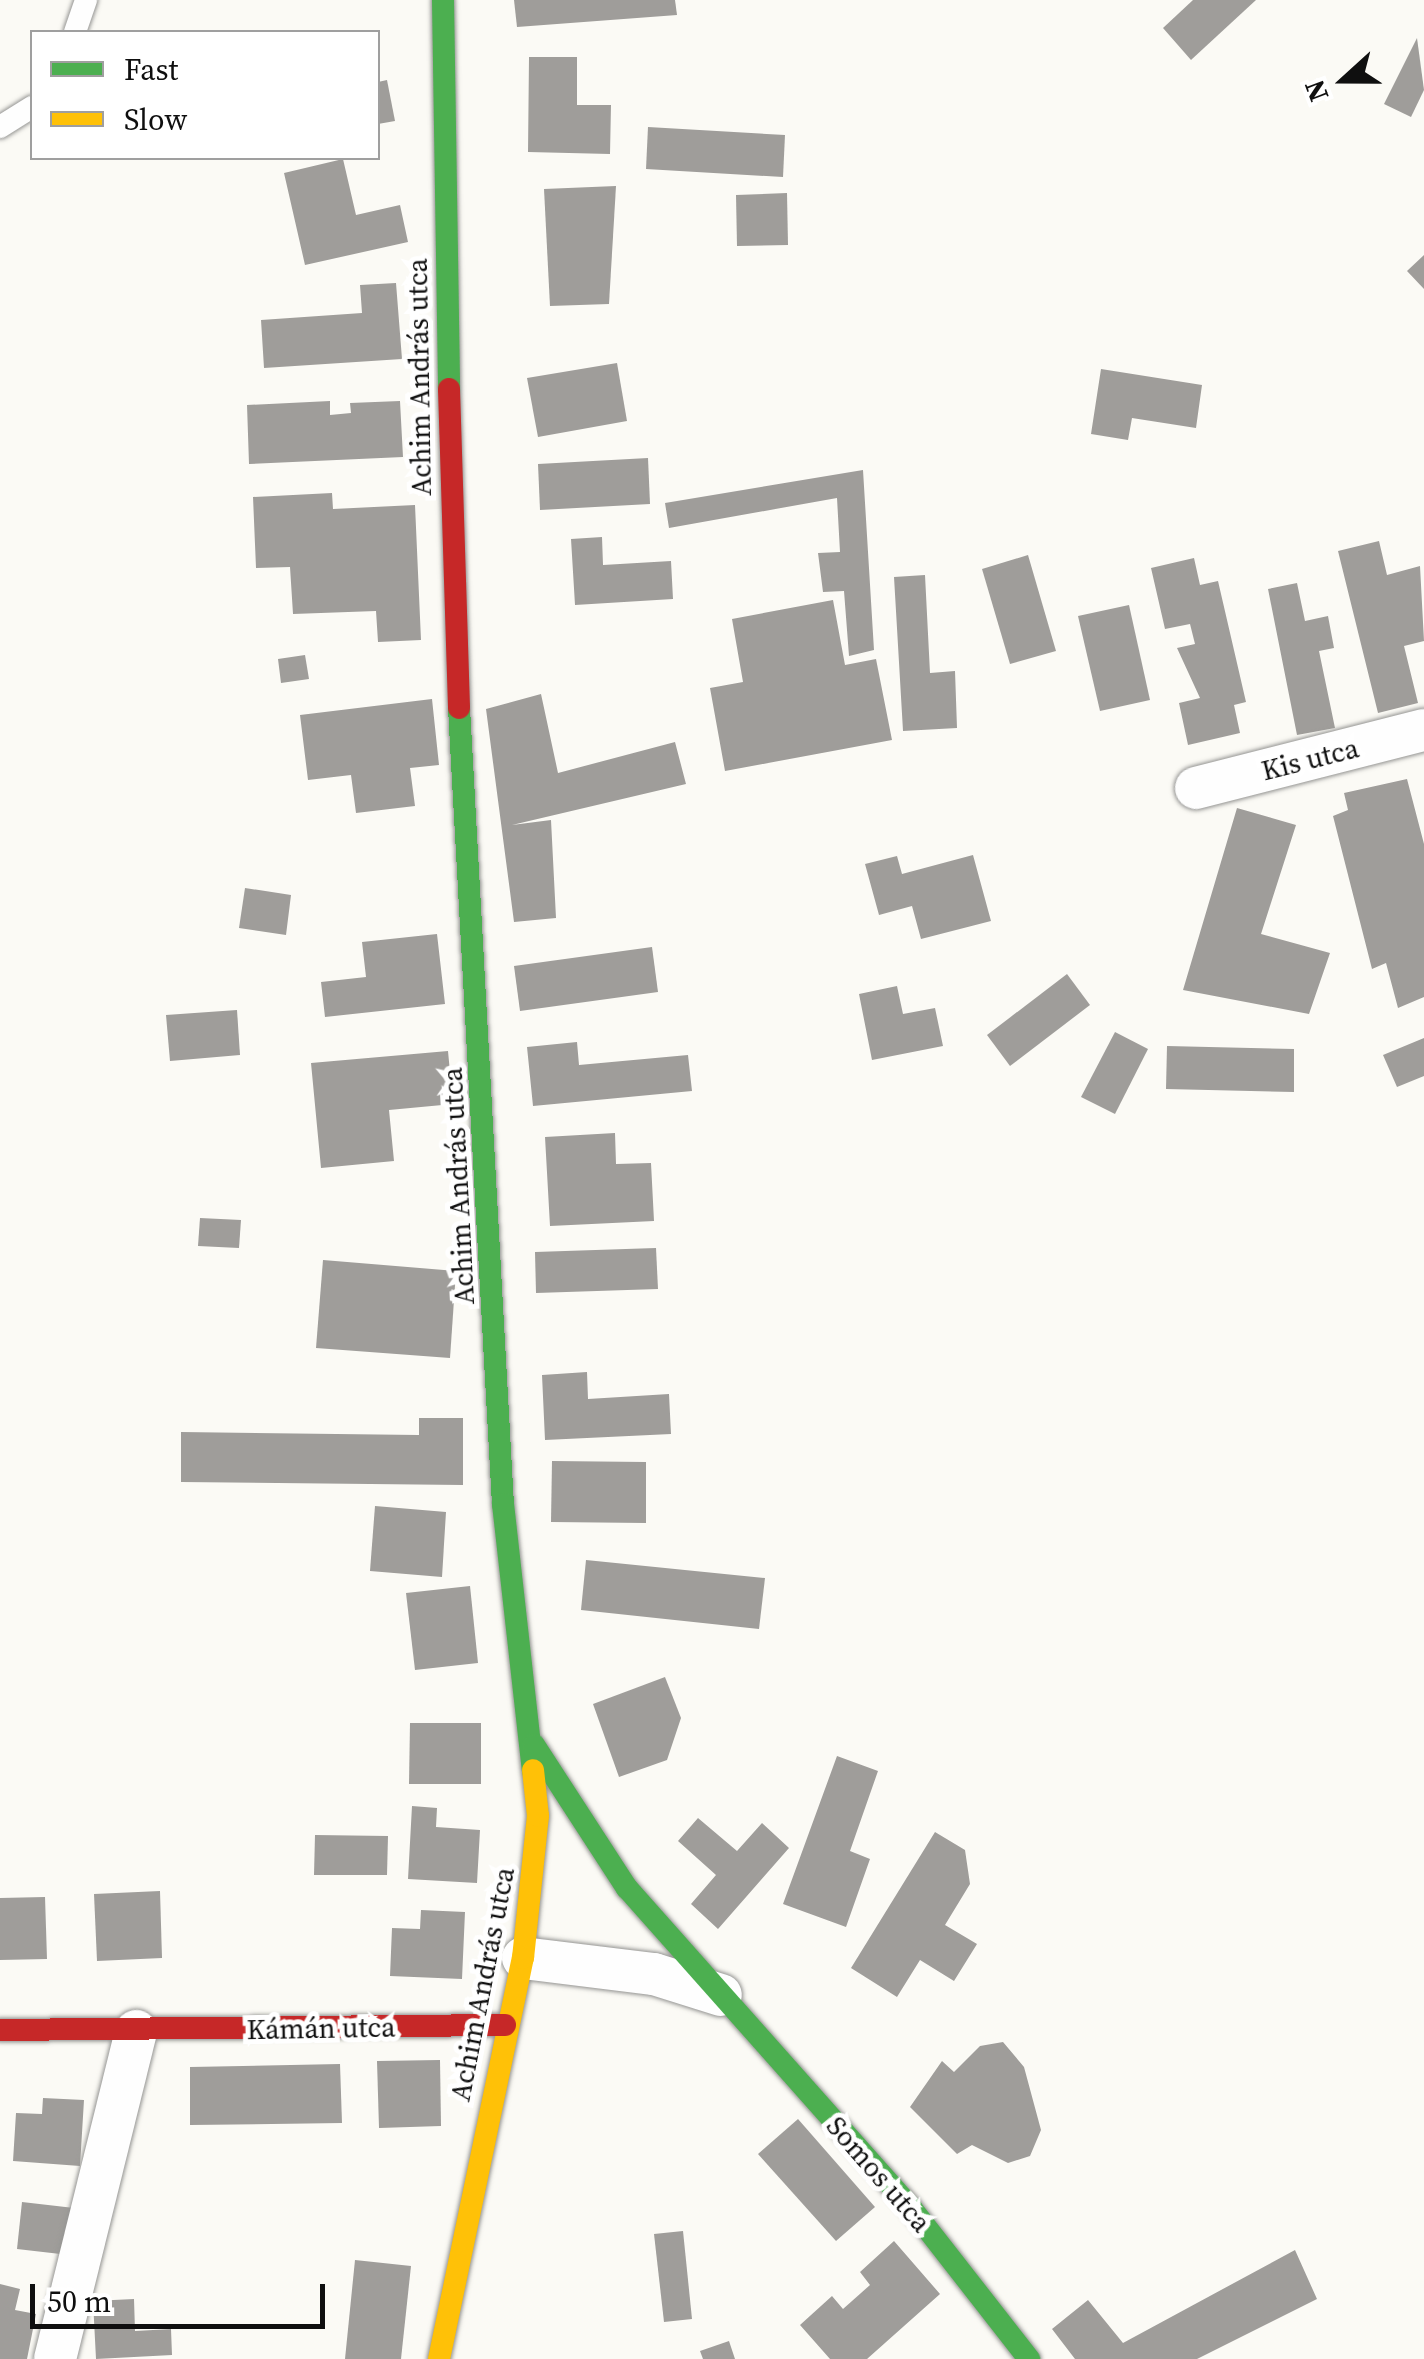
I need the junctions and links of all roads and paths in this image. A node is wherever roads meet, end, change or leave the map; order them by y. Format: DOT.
graph roads {
  1 [pos="86,0"];
  2 [pos="443,0"];
  3 [pos="76,30"];
  4 [pos="30,109"];
  5 [pos="0,127"];
  6 [pos="1424,730"];
  7 [pos="1196,788"];
  8 [pos="533,1742"];
  9 [pos="523,1958"];
  10 [pos="721,1995"];
  11 [pos="506,2025"];
  12 [pos="0,2030"];
  13 [pos="136,2031"];
  14 [pos="54,2359"];
  15 [pos="439,2359"];
  16 [pos="1028,2359"];
  1 -- 3 [label="lane"];
  2 -- 8 [label="street, Achim András utca"];
  4 -- 5 [label="lane"];
  6 -- 7 [label="street, Kis utca"];
  8 -- 9 [label="street, Achim András utca"];
  8 -- 10 [label="street, Somos utca"];
  9 -- 10 [label="street"];
  9 -- 11 [label="street, Achim András utca"];
  10 -- 16 [label="street, Somos utca"];
  11 -- 13 [label="street, Kámán utca"];
  11 -- 15 [label="street, Achim András utca"];
  12 -- 13 [label="street, Kámán utca"];
  13 -- 14 [label="street"];
}
